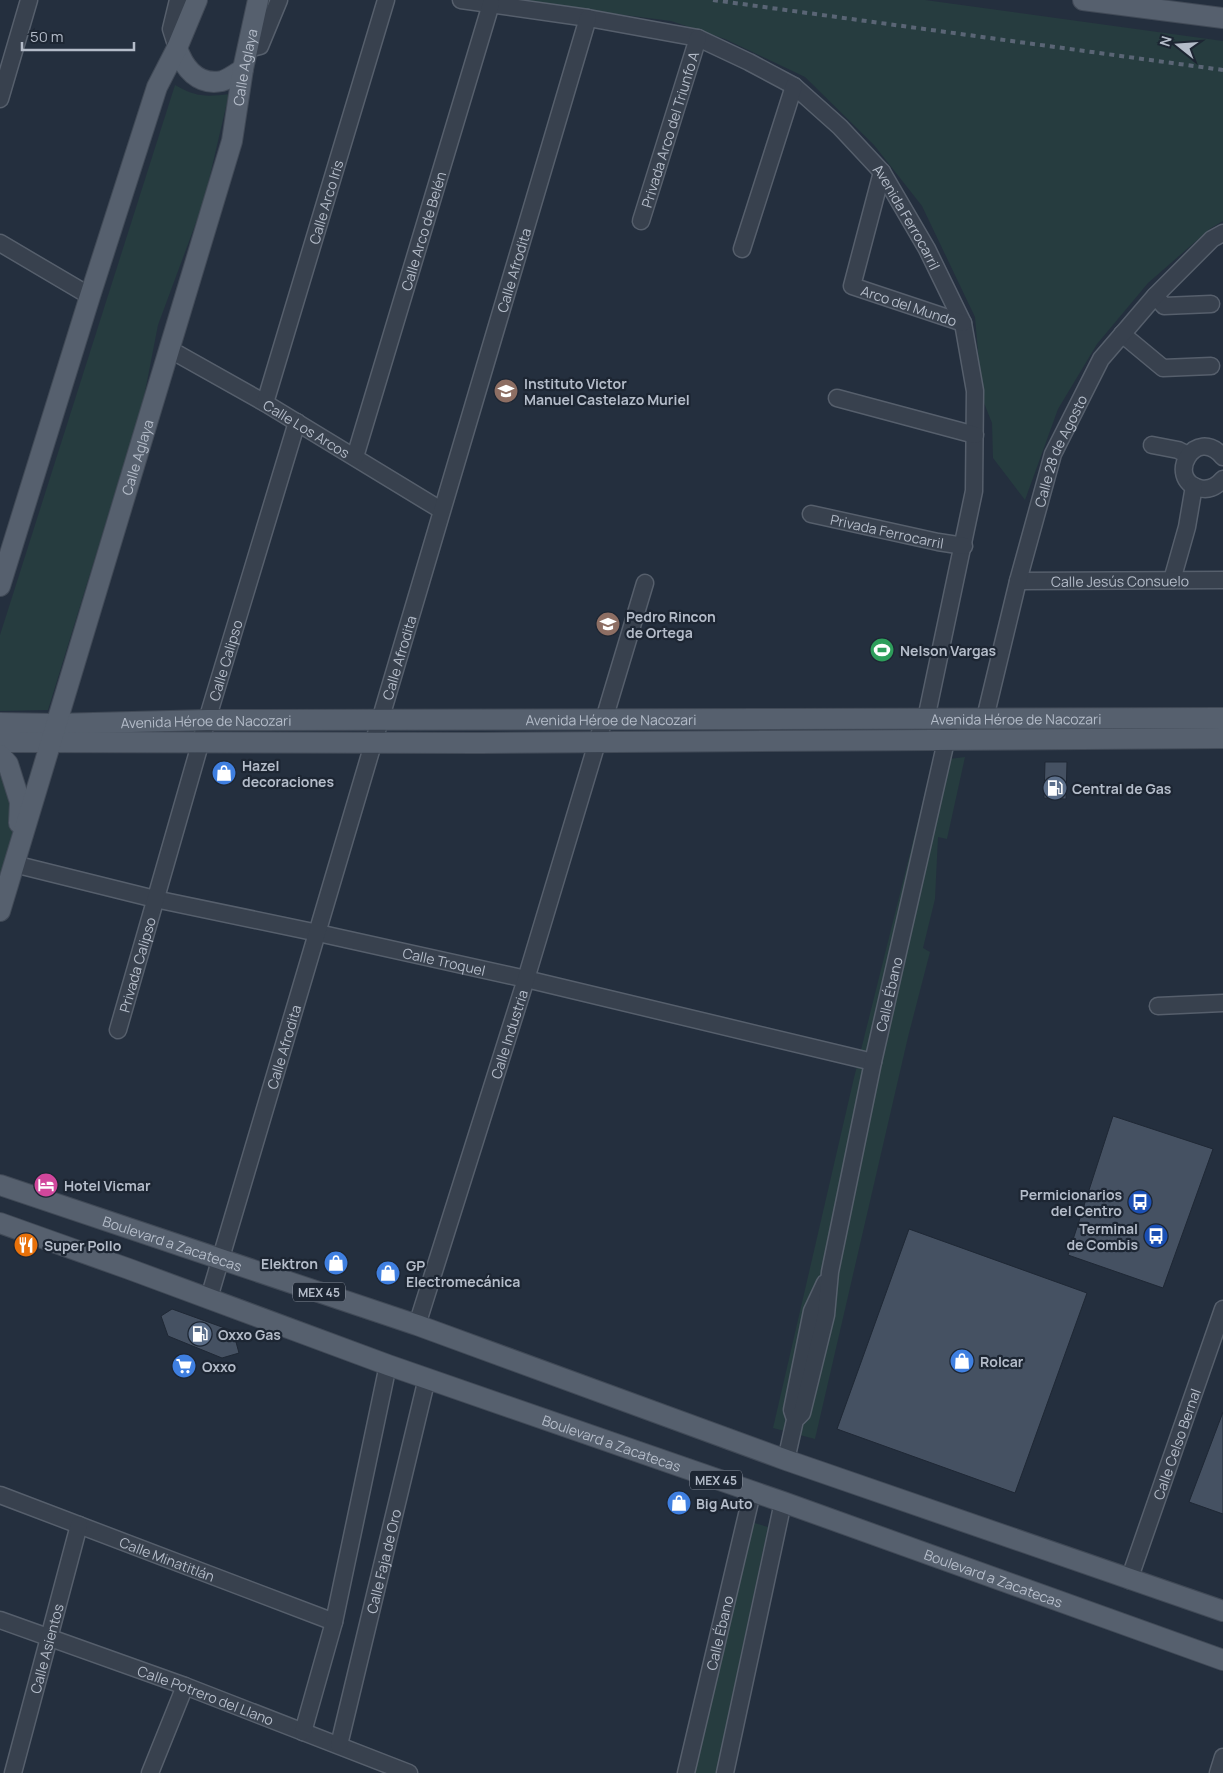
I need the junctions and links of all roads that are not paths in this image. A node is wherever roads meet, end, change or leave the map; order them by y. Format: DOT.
graph roads {
  1 [pos="29,0"];
  2 [pos="178,0"];
  3 [pos="197,0"];
  4 [pos="279,0"];
  5 [pos="386,0"];
  6 [pos="461,0"];
  7 [pos="1083,0"];
  8 [pos="1127,3"];
  9 [pos="253,4"];
  10 [pos="491,4"];
  11 [pos="1156,5"];
  12 [pos="588,18"];
  13 [pos="1223,18"];
  14 [pos="698,38"];
  15 [pos="177,48"];
  16 [pos="247,49"];
  17 [pos="243,69"];
  18 [pos="794,86"];
  19 [pos="0,99"];
  20 [pos="882,172"];
  21 [pos="641,221"];
  22 [pos="1223,233"];
  23 [pos="0,243"];
  24 [pos="742,249"];
  25 [pos="90,296"];
  26 [pos="1155,296"];
  27 [pos="1211,304"];
  28 [pos="963,323"];
  29 [pos="1122,334"];
  30 [pos="170,349"];
  31 [pos="1211,366"];
  32 [pos="837,398"];
  33 [pos="265,403"];
  34 [pos="297,422"];
  35 [pos="976,435"];
  36 [pos="1152,445"];
  37 [pos="1219,451"];
  38 [pos="1188,455"];
  39 [pos="355,457"];
  40 [pos="1223,479"];
  41 [pos="1194,486"];
  42 [pos="441,510"];
  43 [pos="811,514"];
  44 [pos="964,546"];
  45 [pos="1174,574"];
  46 [pos="1223,580"];
  47 [pos="1018,581"];
  48 [pos="646,583"];
  49 [pos="0,586"];
  50 [pos="926,718"];
  51 [pos="951,718"];
  52 [pos="985,718"];
  53 [pos="1223,718"];
  54 [pos="603,719"];
  55 [pos="207,720"];
  56 [pos="380,721"];
  57 [pos="0,723"];
  58 [pos="53,733"];
  59 [pos="1223,738"];
  60 [pos="947,740"];
  61 [pos="0,742"];
  62 [pos="202,742"];
  63 [pos="374,742"];
  64 [pos="597,742"];
  65 [pos="0,754"];
  66 [pos="16,857"];
  67 [pos="155,899"];
  68 [pos="0,911"];
  69 [pos="318,933"];
  70 [pos="526,979"];
  71 [pos="1223,1004"];
  72 [pos="1158,1006"];
  73 [pos="118,1030"];
  74 [pos="873,1062"];
  75 [pos="0,1185"];
  76 [pos="0,1224"];
  77 [pos="220,1259"];
  78 [pos="209,1298"];
  79 [pos="1223,1309"];
  80 [pos="417,1325"];
  81 [pos="388,1365"];
  82 [pos="427,1378"];
  83 [pos="786,1460"];
  84 [pos="752,1493"];
  85 [pos="0,1495"];
  86 [pos="783,1502"];
  87 [pos="79,1525"];
  88 [pos="1129,1580"];
  89 [pos="1223,1611"];
  90 [pos="0,1620"];
  91 [pos="334,1622"];
  92 [pos="49,1638"];
  93 [pos="1223,1660"];
  94 [pos="185,1686"];
  95 [pos="303,1732"];
  96 [pos="339,1745"];
  97 [pos="1223,1757"];
  98 [pos="13,1773"];
  99 [pos="150,1773"];
  100 [pos="409,1773"];
  101 [pos="686,1773"];
  102 [pos="725,1773"];
  103 [pos="1218,1773"];
  1 -- 19 [label="street"];
  2 -- 15 [label="street"];
  3 -- 15 [label="main road"];
  4 -- 16 [label="street"];
  5 -- 33 [label="street, Calle Arco Iris"];
  6 -- 10 [label="street, Avenida Ferrocarril"];
  7 -- 8 [label="main road"];
  8 -- 11 [label="main road"];
  9 -- 16 [label="main road, Calle Aglaya"];
  10 -- 12 [label="street, Avenida Ferrocarril"];
  10 -- 39 [label="street, Calle Arco de Belén"];
  11 -- 13 [label="main road"];
  12 -- 14 [label="street, Avenida Ferrocarril"];
  12 -- 42 [label="street, Calle Afrodita"];
  14 -- 18 [label="street, Avenida Ferrocarril"];
  14 -- 21 [label="street, Privada Arco del Triunfo A"];
  15 -- 17 [label="main road"];
  15 -- 25 [label="main road"];
  16 -- 17 [label="main road, Calle Aglaya"];
  17 -- 30 [label="main road, Calle Aglaya"];
  18 -- 20 [label="street, Avenida Ferrocarril"];
  18 -- 24 [label="street"];
  20 -- 28 [label="street, Avenida Ferrocarril"];
  20 -- 28 [label="street, Arco del Mundo"];
  22 -- 26 [label="street, Calle 28 de Agosto"];
  23 -- 25 [label="street"];
  25 -- 49 [label="main road"];
  26 -- 27 [label="street"];
  26 -- 29 [label="street, Calle 28 de Agosto"];
  28 -- 35 [label="street, Avenida Ferrocarril"];
  29 -- 31 [label="street"];
  29 -- 47 [label="street, Calle 28 de Agosto"];
  30 -- 33 [label="street, Calle Los Arcos"];
  30 -- 58 [label="main road, Calle Aglaya"];
  32 -- 35 [label="street"];
  33 -- 34 [label="street, Calle Los Arcos"];
  34 -- 39 [label="street, Calle Los Arcos"];
  34 -- 55 [label="street, Calle Calipso"];
  35 -- 44 [label="street, Avenida Ferrocarril"];
  36 -- 38 [label="street"];
  37 -- 38 [label="street"];
  38 -- 41 [label="street"];
  39 -- 42 [label="street, Calle Los Arcos"];
  40 -- 41 [label="street"];
  41 -- 45 [label="street"];
  42 -- 56 [label="street, Calle Afrodita"];
  43 -- 44 [label="street, Privada Ferrocarril"];
  44 -- 50 [label="street, Avenida Ferrocarril"];
  45 -- 46 [label="street, Calle Jesús Consuelo"];
  45 -- 47 [label="street, Calle Jesús Consuelo"];
  47 -- 52 [label="street, Calle 28 de Agosto"];
  48 -- 54 [label="street, Calle Industria"];
  50 -- 51 [label="main road, Avenida Héroe de Nacozari"];
  50 -- 54 [label="main road, Avenida Héroe de Nacozari"];
  51 -- 52 [label="main road, Avenida Héroe de Nacozari"];
  51 -- 60 [label="street, Calle Ébano"];
  52 -- 53 [label="main road, Avenida Héroe de Nacozari"];
  54 -- 56 [label="main road, Avenida Héroe de Nacozari"];
  54 -- 64 [label="street, Calle Industria"];
  55 -- 56 [label="main road, Avenida Héroe de Nacozari"];
  55 -- 58 [label="main road, Avenida Héroe de Nacozari"];
  55 -- 62 [label="street, Calle Calipso"];
  56 -- 63 [label="street, Calle Afrodita"];
  57 -- 58 [label="main road, Avenida Héroe de Nacozari"];
  58 -- 61 [label="main road, Avenida Héroe de Nacozari"];
  58 -- 62 [label="main road, Avenida Héroe de Nacozari"];
  58 -- 66 [label="main road, Calle Aglaya"];
  59 -- 60 [label="main road, Avenida Héroe de Nacozari"];
  60 -- 64 [label="main road, Avenida Héroe de Nacozari"];
  60 -- 74 [label="street, Calle Ébano"];
  62 -- 63 [label="main road, Avenida Héroe de Nacozari"];
  62 -- 67 [label="street, Calle Calipso"];
  63 -- 64 [label="main road, Avenida Héroe de Nacozari"];
  63 -- 69 [label="street, Calle Afrodita"];
  64 -- 70 [label="street, Calle Industria"];
  65 -- 66 [label="main road"];
  66 -- 67 [label="street, Calle Troquel"];
  66 -- 68 [label="main road, Calle Aglaya"];
  67 -- 69 [label="street, Calle Troquel"];
  67 -- 73 [label="street, Privada Calipso"];
  69 -- 70 [label="street, Calle Troquel"];
  69 -- 77 [label="street, Calle Afrodita"];
  70 -- 74 [label="street, Calle Troquel"];
  70 -- 80 [label="street, Calle Industria"];
  71 -- 72 [label="street"];
  74 -- 83 [label="street, Calle Ébano"];
  75 -- 77 [label="main road, Boulevard a Zacatecas / MEX 45"];
  76 -- 78 [label="main road, Boulevard a Zacatecas / MEX 45"];
  77 -- 78 [label="street, Calle Afrodita"];
  77 -- 80 [label="main road, Boulevard a Zacatecas / MEX 45"];
  78 -- 81 [label="main road, Boulevard a Zacatecas / MEX 45"];
  79 -- 88 [label="street, Calle Celso Bernal"];
  80 -- 83 [label="main road, Boulevard a Zacatecas / MEX 45"];
  81 -- 82 [label="main road, Boulevard a Zacatecas / MEX 45"];
  81 -- 91 [label="street"];
  82 -- 84 [label="main road, Boulevard a Zacatecas / MEX 45"];
  82 -- 96 [label="street, Calle Faja de Oro"];
  83 -- 88 [label="main road, Boulevard a Zacatecas / MEX 45"];
  84 -- 86 [label="main road, Boulevard a Zacatecas / MEX 45"];
  84 -- 101 [label="street, Calle Ébano"];
  85 -- 87 [label="street, Calle Minatitlán"];
  86 -- 93 [label="main road, Boulevard a Zacatecas / MEX 45"];
  86 -- 102 [label="street"];
  87 -- 91 [label="street, Calle Minatitlán"];
  87 -- 92 [label="street, Calle Asientos"];
  88 -- 89 [label="main road, Boulevard a Zacatecas / MEX 45"];
  90 -- 92 [label="street, Calle Potrero del Llano"];
  91 -- 95 [label="street"];
  92 -- 94 [label="street, Calle Potrero del Llano"];
  92 -- 98 [label="street, Calle Asientos"];
  94 -- 95 [label="street, Calle Potrero del Llano"];
  94 -- 99 [label="street"];
  95 -- 96 [label="street, Calle Potrero del Llano"];
  96 -- 100 [label="street, Calle Potrero del Llano"];
  97 -- 103 [label="street"];
}
